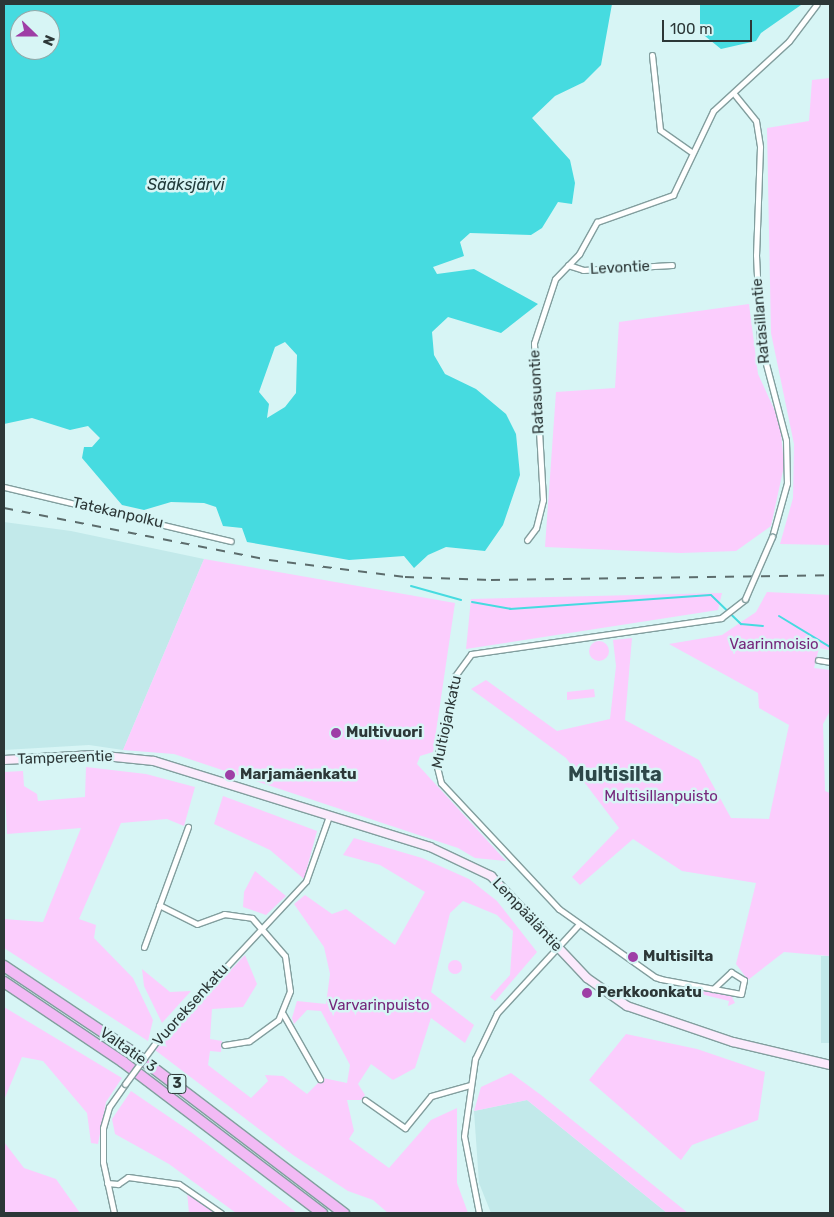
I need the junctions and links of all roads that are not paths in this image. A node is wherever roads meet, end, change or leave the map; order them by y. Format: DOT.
graph roads {
  1 [pos="817,4"];
  2 [pos="652,55"];
  3 [pos="735,95"];
  4 [pos="690,152"];
  5 [pos="568,265"];
  6 [pos="672,265"];
  7 [pos="4,486"];
  8 [pos="527,540"];
  9 [pos="231,541"];
  10 [pos="655,628"];
  11 [pos="818,660"];
  12 [pos="830,662"];
  13 [pos="126,756"];
  14 [pos="4,760"];
  15 [pos="330,816"];
  16 [pos="188,826"];
  17 [pos="159,905"];
  18 [pos="578,924"];
  19 [pos="264,927"];
  20 [pos="144,947"];
  21 [pos="557,947"];
  22 [pos="4,966"];
  23 [pos="4,982"];
  24 [pos="714,989"];
  25 [pos="283,1014"];
  26 [pos="224,1045"];
  27 [pos="830,1065"];
  28 [pos="320,1078"];
  29 [pos="470,1085"];
  30 [pos="365,1100"];
  31 [pos="107,1183"];
  32 [pos="114,1213"];
  33 [pos="221,1213"];
  34 [pos="322,1213"];
  35 [pos="344,1213"];
  36 [pos="479,1213"];
  1 -- 3 [label="street"];
  2 -- 4 [label="street"];
  3 -- 4 [label="street, Ratasuontie"];
  3 -- 10 [label="street, Ratasillantie, bridge"];
  4 -- 5 [label="street, Ratasuontie"];
  5 -- 6 [label="street, Levontie"];
  5 -- 8 [label="street, Ratasuontie"];
  7 -- 9 [label="street, Tatekanpolku"];
  10 -- 18 [label="street, Multiojankatu"];
  11 -- 12 [label="street"];
  13 -- 14 [label="main road, Tampereentie"];
  13 -- 15 [label="main road, Lempääläntie"];
  15 -- 19 [label="street, Vuoreksenkatu"];
  15 -- 21 [label="main road, Lempääläntie"];
  16 -- 17 [label="street"];
  17 -- 19 [label="street"];
  17 -- 20 [label="street"];
  18 -- 21 [label="street"];
  18 -- 24 [label="street, Multiojankatu"];
  19 -- 25 [label="street"];
  19 -- 31 [label="street, Vuoreksenkatu, bridge"];
  21 -- 27 [label="main road, Lempääläntie"];
  21 -- 29 [label="street"];
  22 -- 35 [label="highway, Valtatie 3 / 3"];
  23 -- 34 [label="highway, Valtatie 3 / 3"];
  24 -- 24 [label="street, Multiojankatu"];
  25 -- 26 [label="street"];
  25 -- 28 [label="street"];
  29 -- 30 [label="street"];
  29 -- 36 [label="street"];
  31 -- 32 [label="street, Vuoreksenkatu"];
  31 -- 33 [label="street"];
}
